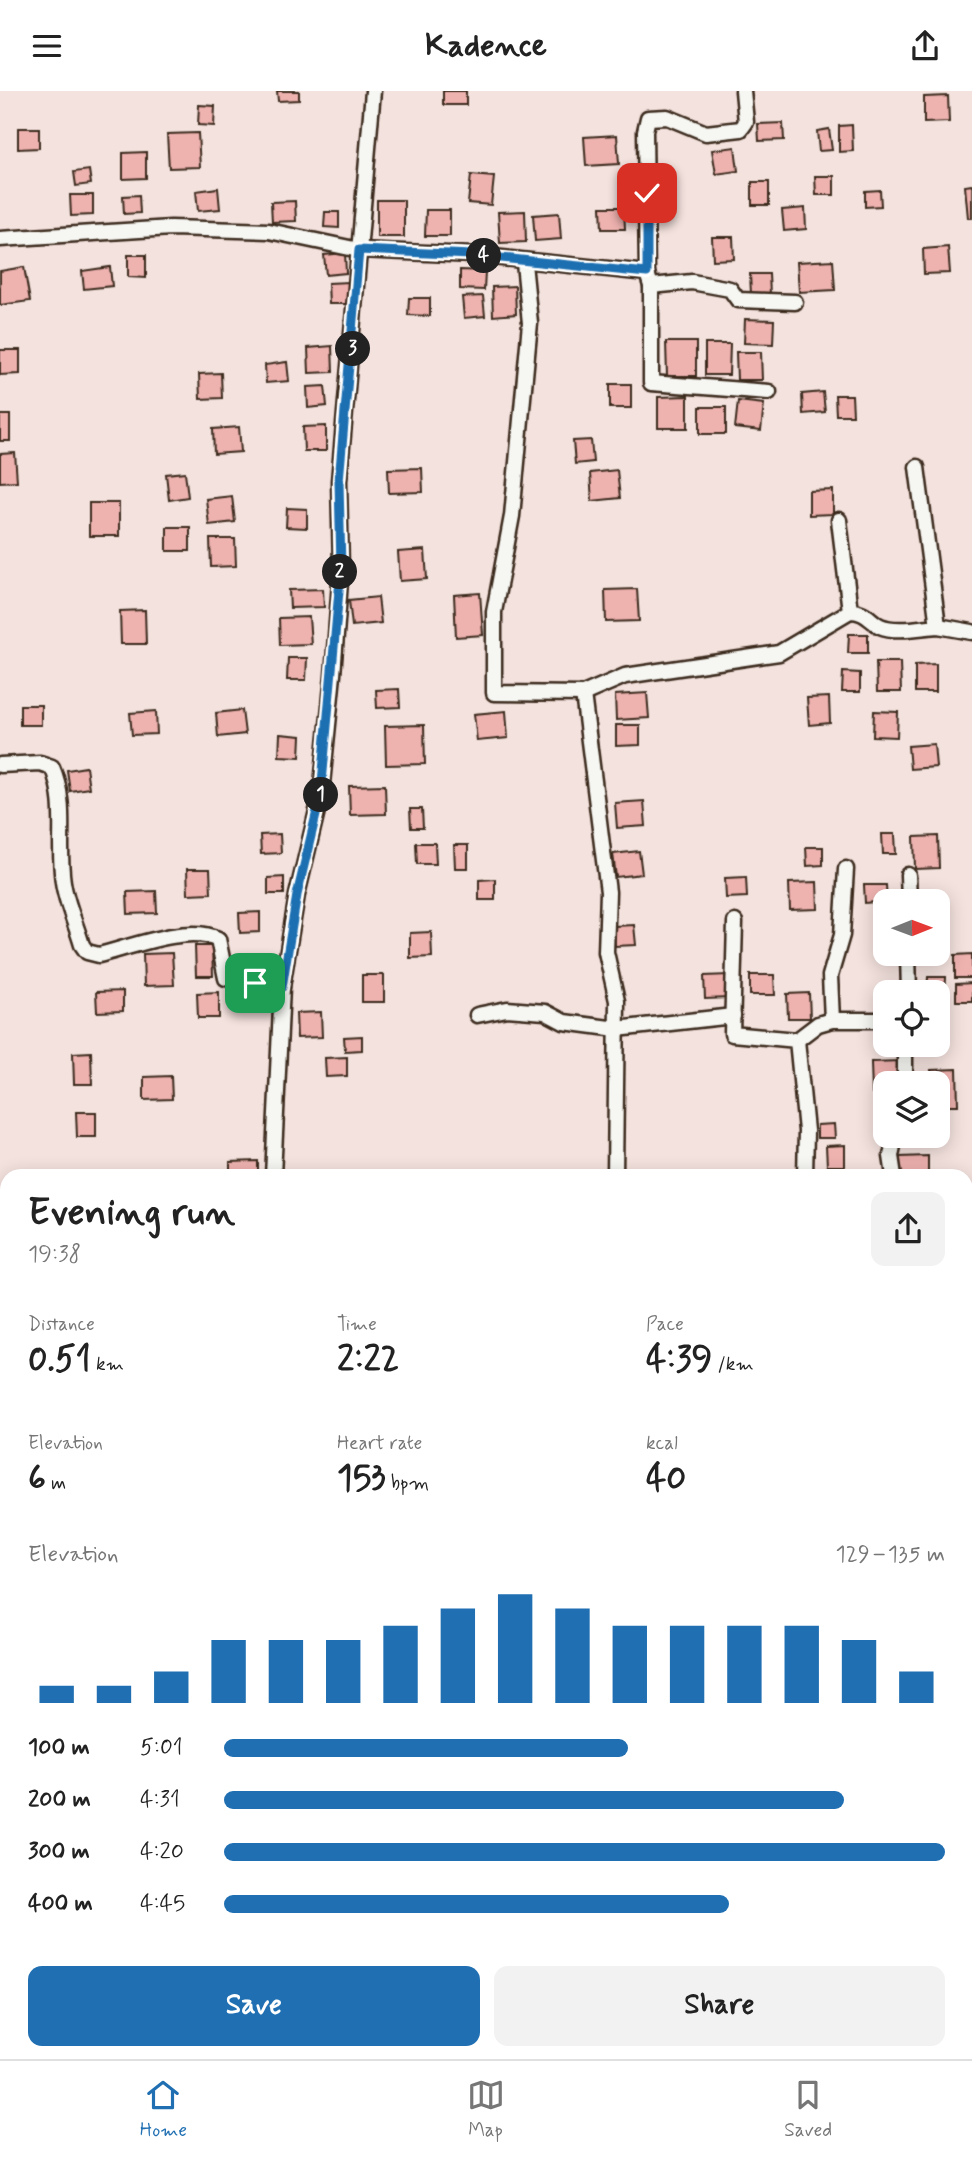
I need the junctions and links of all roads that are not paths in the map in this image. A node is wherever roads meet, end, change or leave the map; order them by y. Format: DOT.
graph roads {
  1 [pos="373,91"];
  2 [pos="743,91"];
  3 [pos="0,239"];
  4 [pos="359,250"];
  5 [pos="524,263"];
  6 [pos="649,280"];
  7 [pos="795,302"];
  8 [pos="769,392"];
  9 [pos="917,467"];
  10 [pos="839,520"];
  11 [pos="850,611"];
  12 [pos="939,626"];
  13 [pos="972,632"];
  14 [pos="583,694"];
  15 [pos="0,765"];
  16 [pos="846,869"];
  17 [pos="908,875"];
  18 [pos="909,889"];
  19 [pos="735,922"];
  20 [pos="282,987"];
  21 [pos="477,1015"];
  22 [pos="733,1016"];
  23 [pos="832,1020"];
  24 [pos="873,1020"];
  25 [pos="617,1030"];
  26 [pos="797,1040"];
  27 [pos="893,1148"];
  28 [pos="273,1169"];
  29 [pos="615,1169"];
  30 [pos="805,1169"];
  31 [pos="893,1169"];
  1 -- 4 [label="street"];
  2 -- 6 [label="street"];
  3 -- 4 [label="street"];
  4 -- 5 [label="street"];
  4 -- 20 [label="street"];
  5 -- 6 [label="street"];
  5 -- 14 [label="street"];
  6 -- 7 [label="street"];
  6 -- 8 [label="street"];
  9 -- 12 [label="street"];
  10 -- 11 [label="street"];
  11 -- 12 [label="street"];
  11 -- 14 [label="street"];
  12 -- 13 [label="street"];
  14 -- 25 [label="street"];
  15 -- 20 [label="street"];
  16 -- 23 [label="street"];
  17 -- 18 [label="street"];
  19 -- 22 [label="street"];
  20 -- 28 [label="street"];
  21 -- 25 [label="street"];
  22 -- 25 [label="street"];
  22 -- 26 [label="street"];
  23 -- 24 [label="street"];
  23 -- 26 [label="street"];
  25 -- 29 [label="street"];
  26 -- 30 [label="street"];
  27 -- 31 [label="street"];
}
